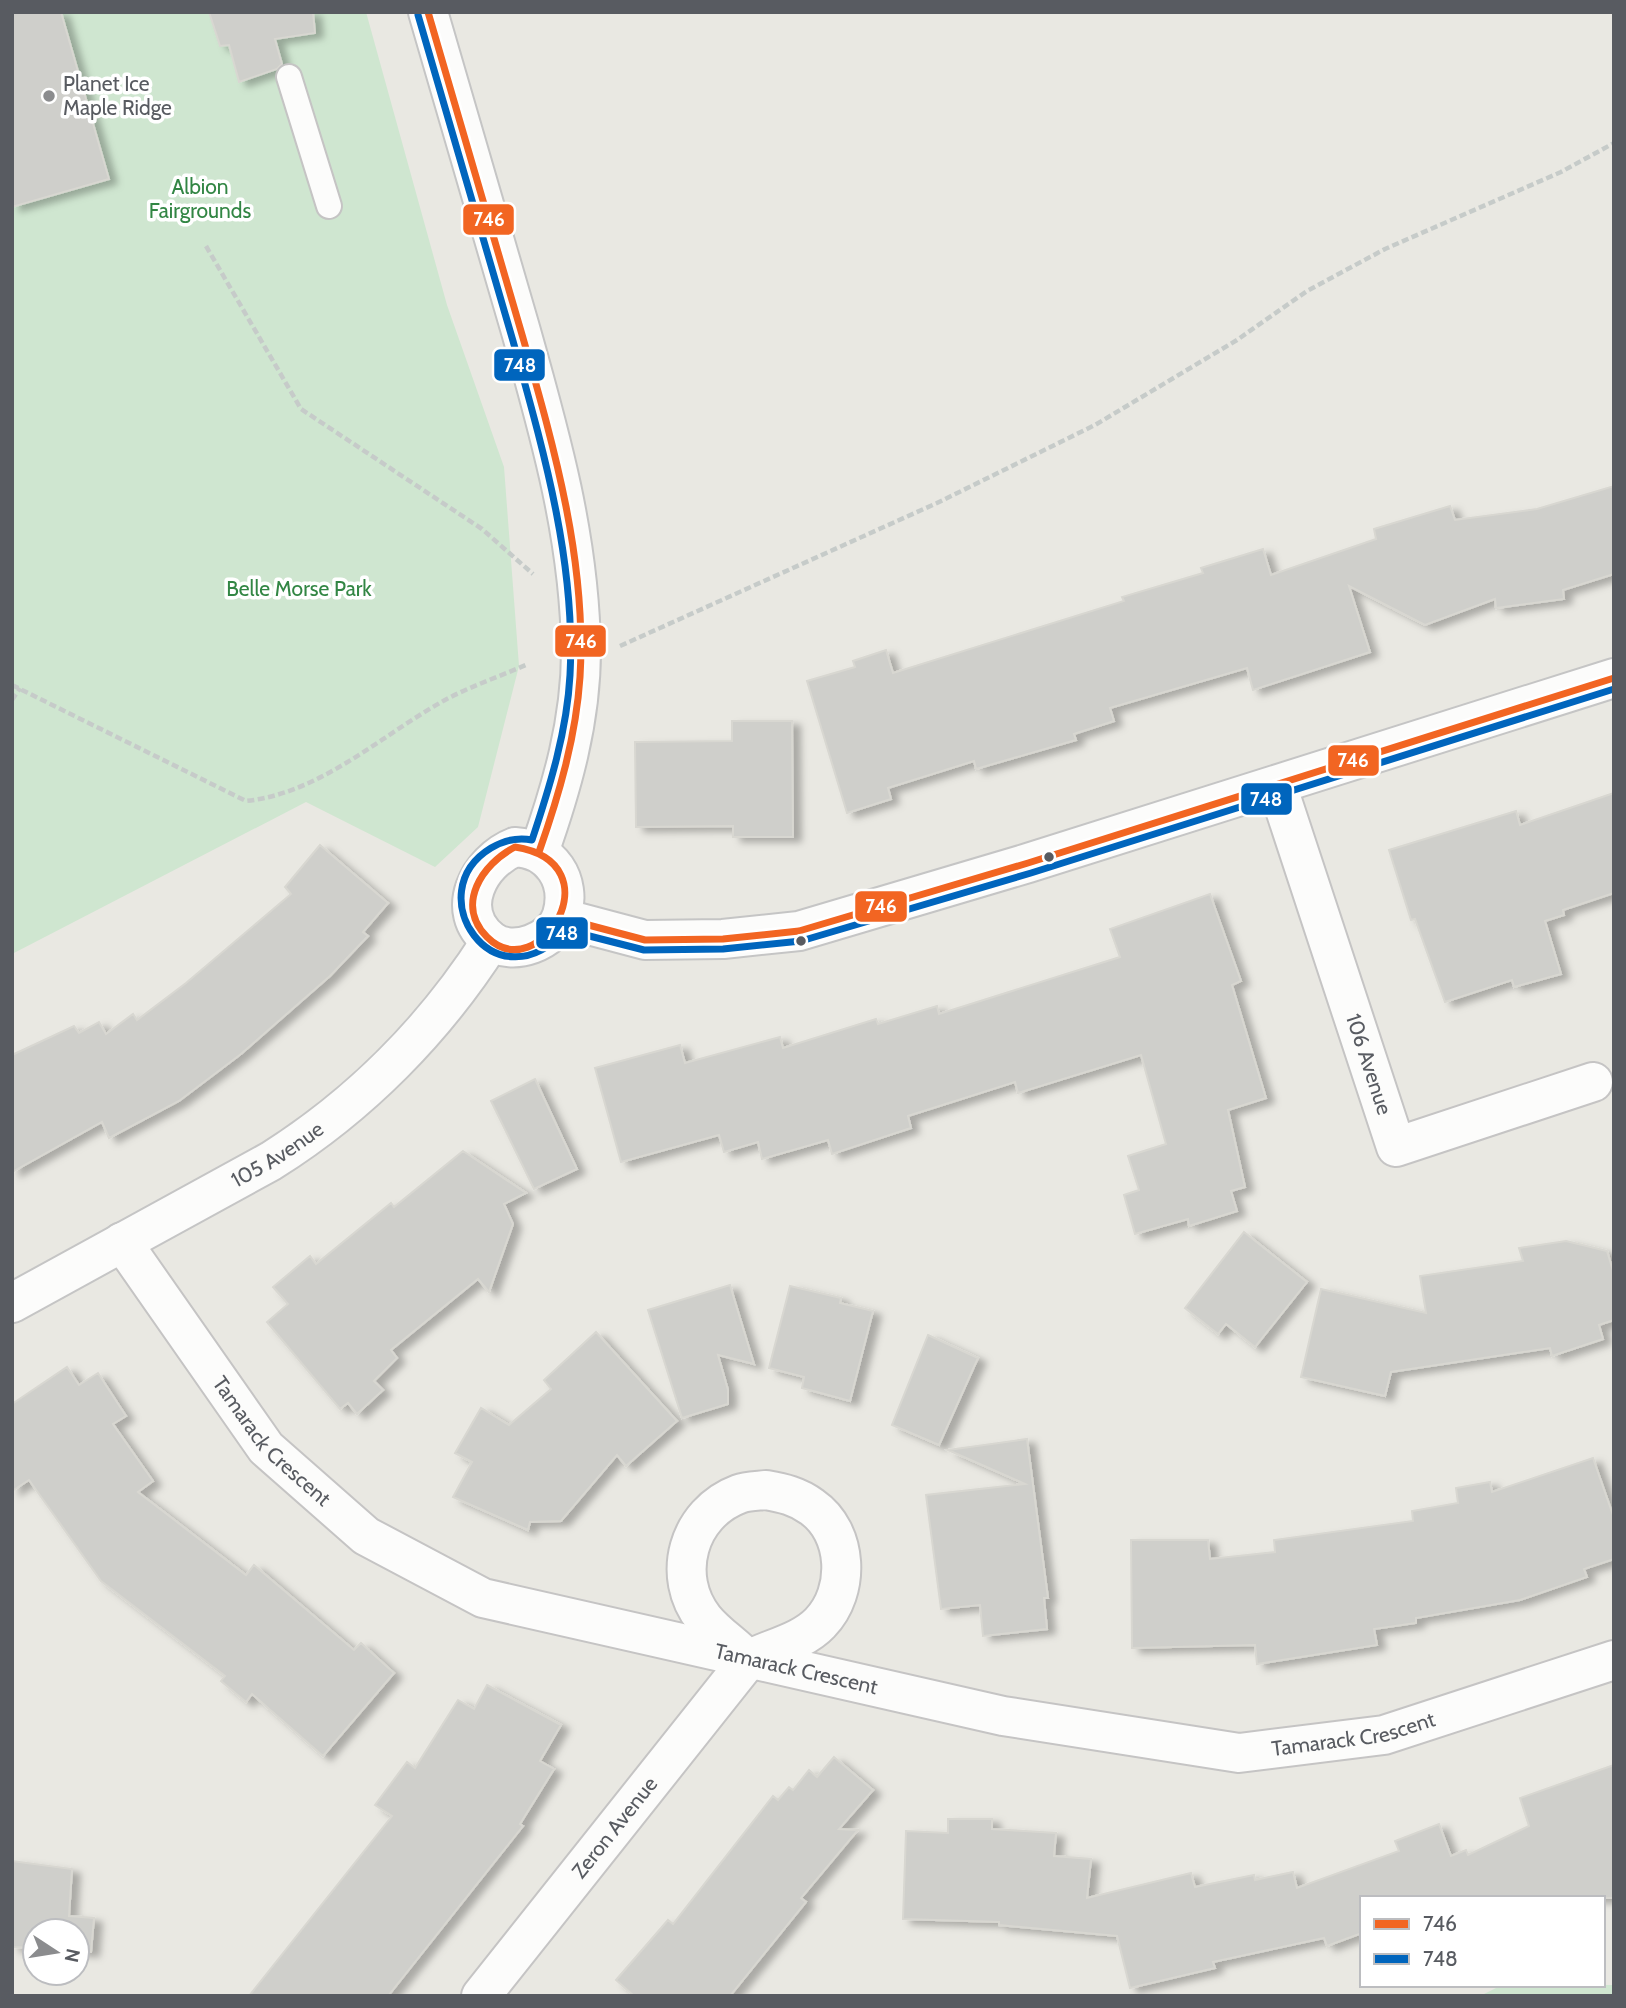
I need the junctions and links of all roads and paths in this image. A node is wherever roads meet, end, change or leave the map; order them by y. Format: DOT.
graph roads {
  1 [pos="428,12"];
  2 [pos="289,77"];
  3 [pos="1614,143"];
  4 [pos="328,206"];
  5 [pos="206,247"];
  6 [pos="536,577"];
  7 [pos="615,648"];
  8 [pos="528,664"];
  9 [pos="1614,678"];
  10 [pos="12,685"];
  11 [pos="20,688"];
  12 [pos="12,699"];
  13 [pos="1277,785"];
  14 [pos="539,852"];
  15 [pos="562,918"];
  16 [pos="491,941"];
  17 [pos="1593,1082"];
  18 [pos="122,1242"];
  19 [pos="12,1303"];
  20 [pos="748,1660"];
  21 [pos="1614,1660"];
  22 [pos="481,1996"];
  1 -- 14 [label="street"];
  2 -- 4 [label="lane"];
  3 -- 7 [label="path"];
  5 -- 6 [label="path"];
  8 -- 11 [label="path"];
  9 -- 13 [label="street"];
  10 -- 11 [label="path"];
  11 -- 12 [label="path"];
  13 -- 15 [label="street"];
  13 -- 17 [label="street, 106 Avenue"];
  14 -- 15 [label="street"];
  14 -- 16 [label="street"];
  15 -- 16 [label="street"];
  16 -- 18 [label="street, 105 Avenue"];
  18 -- 19 [label="street, 105 Avenue"];
  18 -- 20 [label="street, Tamarack Crescent"];
  20 -- 20 [label="street"];
  20 -- 21 [label="street, Tamarack Crescent"];
  20 -- 22 [label="street, Zeron Avenue"];
}
